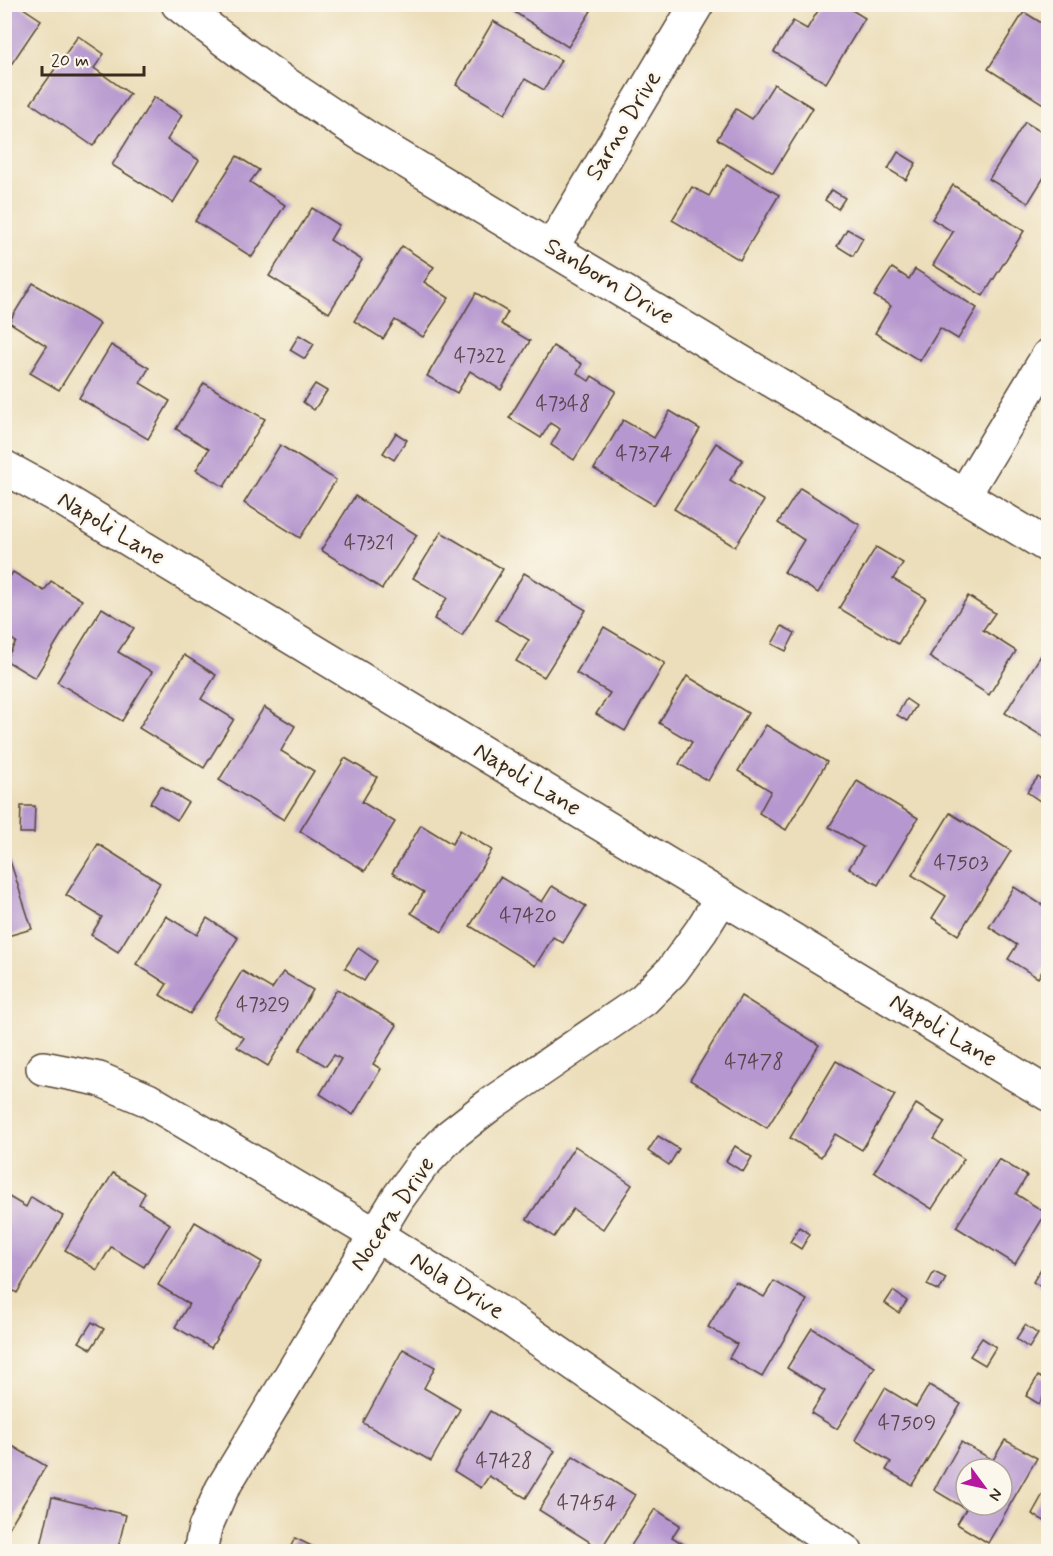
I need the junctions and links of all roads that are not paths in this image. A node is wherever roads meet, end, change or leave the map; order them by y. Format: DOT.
graph roads {
  1 [pos="178,4"];
  2 [pos="698,4"];
  3 [pos="552,247"];
  4 [pos="1048,356"];
  5 [pos="4,467"];
  6 [pos="964,495"];
  7 [pos="1048,546"];
  8 [pos="722,897"];
  9 [pos="43,1068"];
  10 [pos="1048,1094"];
  11 [pos="376,1235"];
  12 [pos="200,1551"];
  13 [pos="846,1551"];
  1 -- 3 [label="street, Sanborn Drive"];
  2 -- 3 [label="street, Sarno Drive"];
  3 -- 6 [label="street, Sanborn Drive"];
  4 -- 6 [label="street"];
  5 -- 8 [label="street, Napoli Lane"];
  6 -- 7 [label="street, Sanborn Drive"];
  8 -- 10 [label="street, Napoli Lane"];
  8 -- 11 [label="street, Nocera Drive"];
  9 -- 11 [label="street, Nola Drive"];
  11 -- 12 [label="street, Nocera Drive"];
  11 -- 13 [label="street, Nola Drive"];
}
